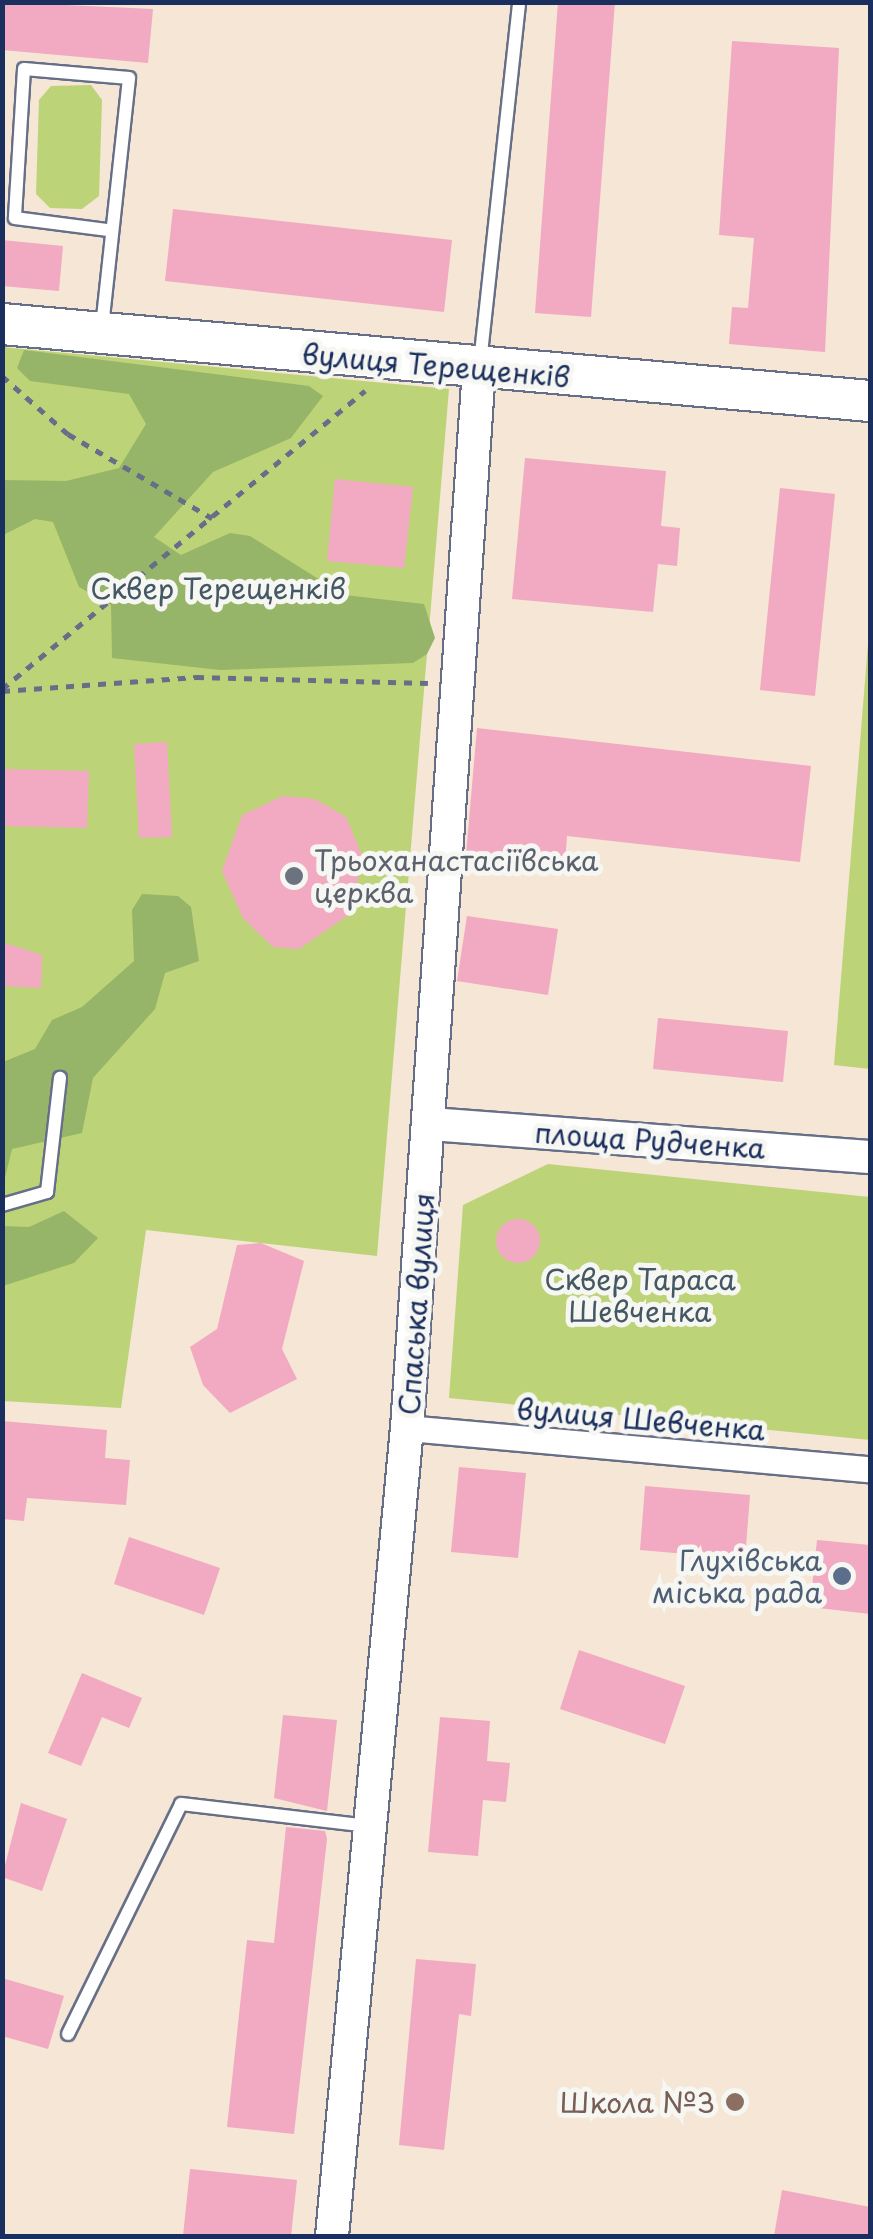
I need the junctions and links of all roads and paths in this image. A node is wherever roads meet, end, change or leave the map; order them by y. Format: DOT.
graph roads {
  1 [pos="520,2"];
  2 [pos="108,230"];
  3 [pos="2,324"];
  4 [pos="102,335"];
  5 [pos="390,362"];
  6 [pos="479,370"];
  7 [pos="2,376"];
  8 [pos="870,400"];
  9 [pos="212,518"];
  10 [pos="458,684"];
  11 [pos="2,690"];
  12 [pos="60,1078"];
  13 [pos="430,1124"];
  14 [pos="870,1157"];
  15 [pos="2,1205"];
  16 [pos="407,1428"];
  17 [pos="870,1469"];
  18 [pos="370,1826"];
  19 [pos="68,2034"];
  20 [pos="332,2236"];
  1 -- 6 [label="lane"];
  2 -- 2 [label="lane"];
  2 -- 4 [label="lane"];
  3 -- 4 [label="main road, вулиця Терещенків"];
  4 -- 5 [label="main road, вулиця Терещенків"];
  5 -- 6 [label="main road, вулиця Терещенків"];
  5 -- 9 [label="path"];
  6 -- 8 [label="main road, вулиця Терещенків"];
  6 -- 10 [label="street, Спаська вулиця"];
  7 -- 9 [label="path"];
  9 -- 11 [label="path"];
  10 -- 11 [label="path"];
  10 -- 13 [label="street, Спаська вулиця"];
  12 -- 15 [label="lane"];
  13 -- 14 [label="street, площа Рудченка"];
  13 -- 16 [label="street, Спаська вулиця"];
  16 -- 17 [label="street, вулиця Шевченка"];
  16 -- 18 [label="street, Спаська вулиця"];
  18 -- 19 [label="lane"];
  18 -- 20 [label="street, Спаська вулиця"];
}
